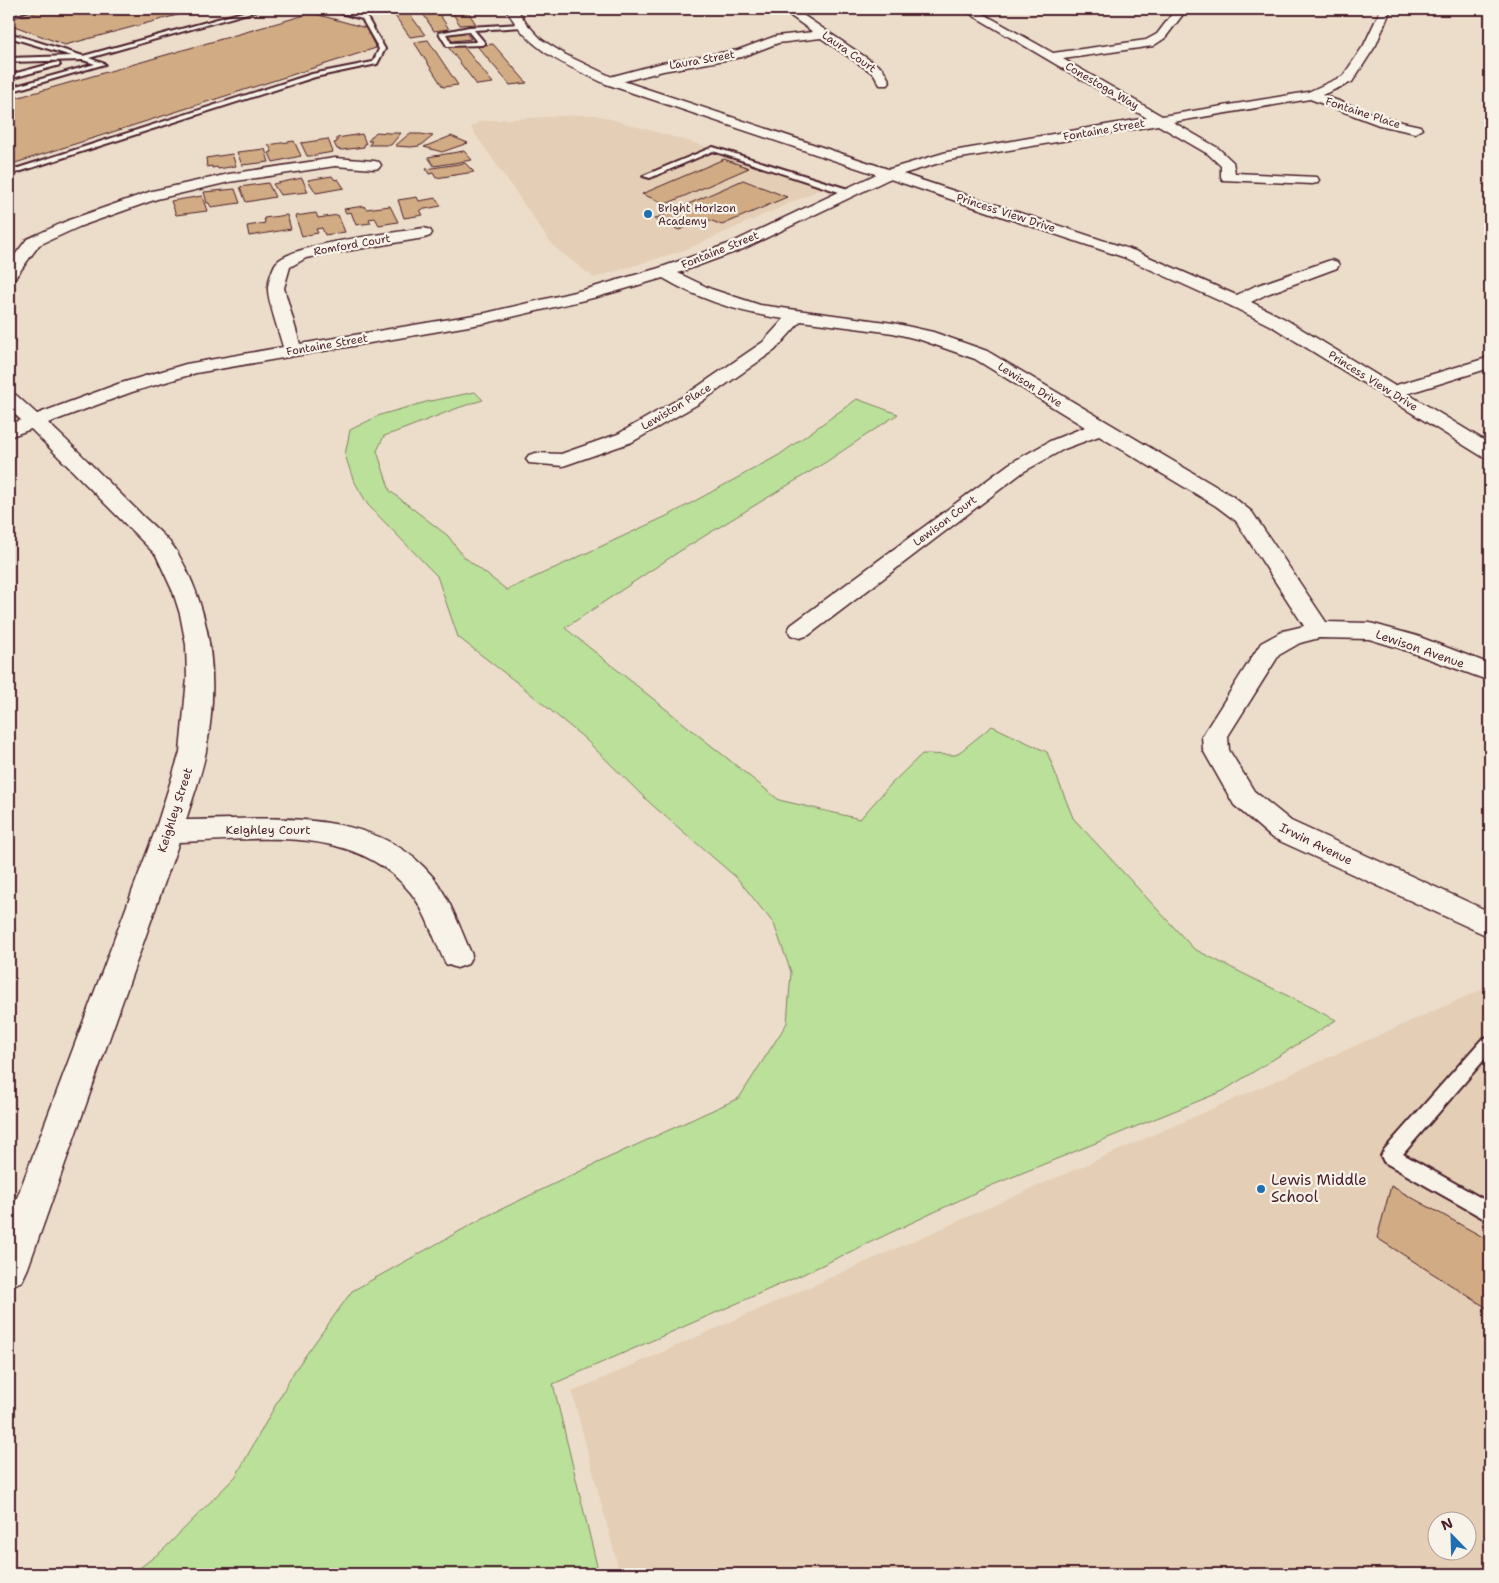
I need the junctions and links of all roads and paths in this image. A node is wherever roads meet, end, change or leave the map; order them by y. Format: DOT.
graph roads {
  1 [pos="30,9"];
  2 [pos="259,9"];
  3 [pos="330,9"];
  4 [pos="359,9"];
  5 [pos="511,9"];
  6 [pos="787,9"];
  7 [pos="967,9"];
  8 [pos="1182,9"];
  9 [pos="1386,9"];
  10 [pos="9,14"];
  11 [pos="365,18"];
  12 [pos="521,26"];
  13 [pos="469,30"];
  14 [pos="9,34"];
  15 [pos="823,34"];
  16 [pos="1053,57"];
  17 [pos="83,58"];
  18 [pos="9,60"];
  19 [pos="9,77"];
  20 [pos="610,81"];
  21 [pos="884,82"];
  22 [pos="9,90"];
  23 [pos="1311,95"];
  24 [pos="1161,120"];
  25 [pos="1415,129"];
  26 [pos="374,165"];
  27 [pos="9,173"];
  28 [pos="888,174"];
  29 [pos="647,176"];
  30 [pos="1312,180"];
  31 [pos="848,192"];
  32 [pos="424,233"];
  33 [pos="1331,265"];
  34 [pos="666,272"];
  35 [pos="9,274"];
  36 [pos="1237,302"];
  37 [pos="796,316"];
  38 [pos="293,351"];
  39 [pos="1490,362"];
  40 [pos="1390,392"];
  41 [pos="9,399"];
  42 [pos="35,421"];
  43 [pos="1100,428"];
  44 [pos="9,431"];
  45 [pos="1490,453"];
  46 [pos="536,458"];
  47 [pos="800,630"];
  48 [pos="1319,630"];
  49 [pos="1490,673"];
  50 [pos="169,831"];
  51 [pos="1490,925"];
  52 [pos="457,955"];
  53 [pos="1490,1045"];
  54 [pos="1490,1213"];
  55 [pos="9,1268"];
  1 -- 10 [label="lane"];
  2 -- 17 [label="lane"];
  3 -- 11 [label="lane"];
  4 -- 11 [label="lane"];
  5 -- 12 [label="street, Princess View Drive"];
  6 -- 15 [label="street, Laura Court"];
  7 -- 16 [label="street, Conestoga Way"];
  8 -- 16 [label="street"];
  9 -- 23 [label="street, Fontaine Street"];
  11 -- 27 [label="lane"];
  12 -- 13 [label="lane"];
  12 -- 20 [label="street, Princess View Drive"];
  13 -- 13 [label="lane"];
  14 -- 17 [label="lane"];
  15 -- 20 [label="street, Laura Street"];
  15 -- 21 [label="street, Laura Court"];
  16 -- 24 [label="street, Conestoga Way"];
  17 -- 18 [label="lane"];
  17 -- 19 [label="lane"];
  17 -- 22 [label="lane"];
  20 -- 28 [label="street, Princess View Drive"];
  23 -- 24 [label="street, Fontaine Street"];
  23 -- 25 [label="street, Fontaine Place"];
  24 -- 28 [label="street, Fontaine Street"];
  24 -- 30 [label="street, Conestoga Way"];
  26 -- 35 [label="street"];
  28 -- 31 [label="street, Fontaine Street"];
  28 -- 36 [label="street, Princess View Drive"];
  29 -- 31 [label="lane"];
  31 -- 34 [label="street, Fontaine Street"];
  32 -- 38 [label="street, Romford Court"];
  33 -- 36 [label="street"];
  34 -- 37 [label="street, Lewison Drive"];
  34 -- 38 [label="street, Fontaine Street"];
  36 -- 40 [label="street, Princess View Drive"];
  37 -- 43 [label="street, Lewison Drive"];
  37 -- 46 [label="street, Lewiston Place"];
  38 -- 42 [label="street, Fontaine Street"];
  39 -- 40 [label="street"];
  40 -- 45 [label="street, Princess View Drive"];
  41 -- 42 [label="street, Keighley Street"];
  42 -- 44 [label="street, Fontaine Street"];
  42 -- 50 [label="street, Keighley Street"];
  43 -- 47 [label="street, Lewison Court"];
  43 -- 48 [label="street, Lewison Drive"];
  48 -- 49 [label="street, Lewison Avenue"];
  48 -- 51 [label="street, Irwin Avenue"];
  50 -- 52 [label="street, Keighley Court"];
  50 -- 55 [label="street, Keighley Street"];
  53 -- 54 [label="lane"];
}
